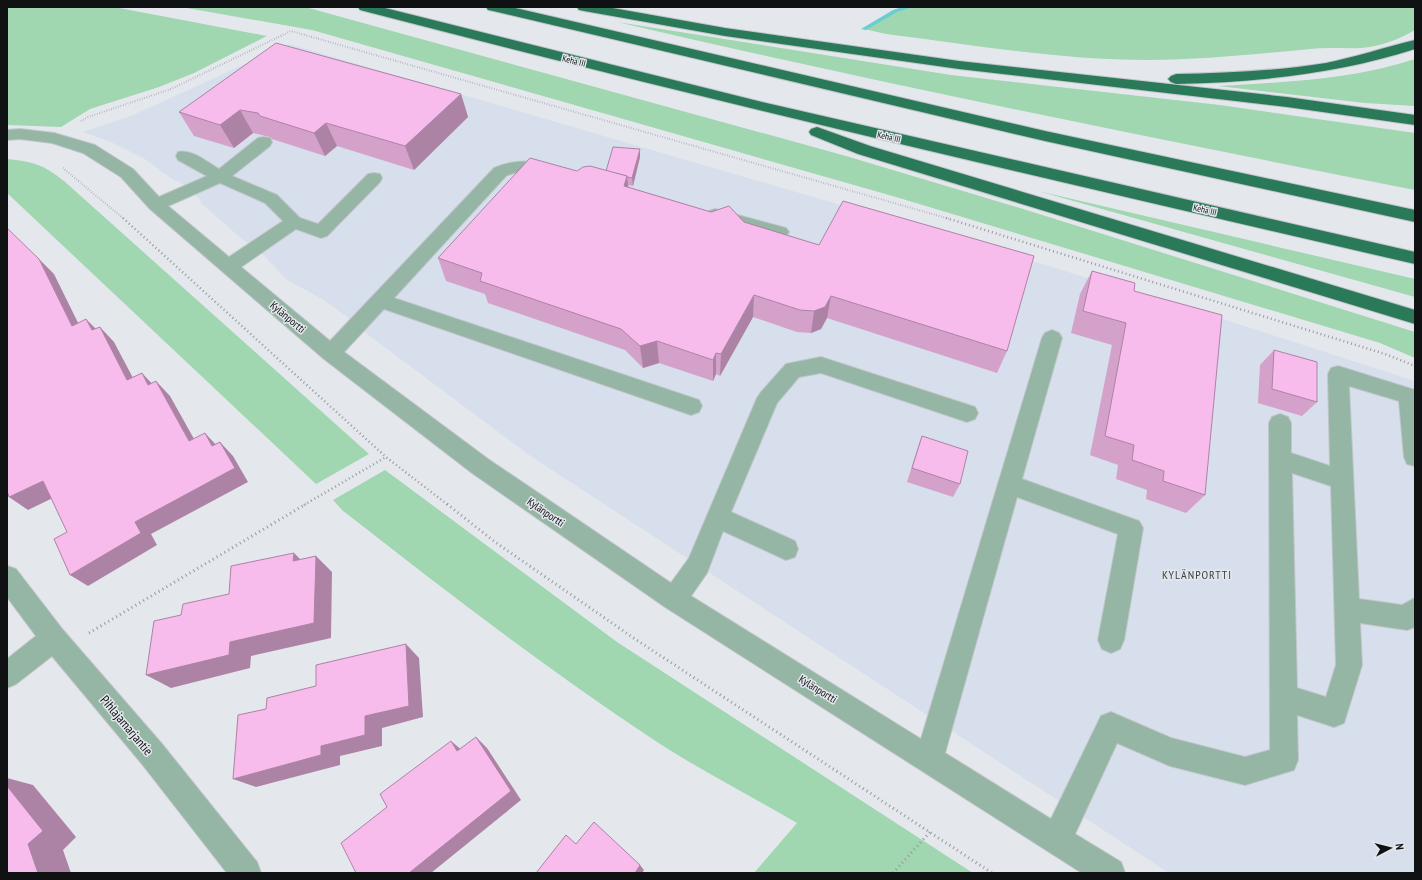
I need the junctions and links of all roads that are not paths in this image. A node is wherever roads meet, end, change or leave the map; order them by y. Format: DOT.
graph roads {
  1 [pos="366,7"];
  2 [pos="493,7"];
  3 [pos="584,7"];
  4 [pos="1415,44"];
  5 [pos="1092,79"];
  6 [pos="745,104"];
  7 [pos="1415,120"];
  8 [pos="7,135"];
  9 [pos="264,142"];
  10 [pos="184,156"];
  11 [pos="566,175"];
  12 [pos="220,177"];
  13 [pos="374,178"];
  14 [pos="156,205"];
  15 [pos="696,209"];
  16 [pos="1415,216"];
  17 [pos="294,222"];
  18 [pos="780,232"];
  19 [pos="1415,258"];
  20 [pos="228,267"];
  21 [pos="380,300"];
  22 [pos="1415,317"];
  23 [pos="1052,338"];
  24 [pos="331,353"];
  25 [pos="1412,397"];
  26 [pos="691,406"];
  27 [pos="967,413"];
  28 [pos="1280,424"];
  29 [pos="1415,457"];
  30 [pos="1280,459"];
  31 [pos="1342,480"];
  32 [pos="1010,485"];
  33 [pos="717,517"];
  34 [pos="786,549"];
  35 [pos="7,577"];
  36 [pos="674,599"];
  37 [pos="1347,609"];
  38 [pos="1415,610"];
  39 [pos="1111,640"];
  40 [pos="60,646"];
  41 [pos="7,675"];
  42 [pos="1283,697"];
  43 [pos="930,760"];
  44 [pos="1057,840"];
  45 [pos="246,873"];
  46 [pos="1110,873"];
  1 -- 6 [label="highway, Kehä III"];
  2 -- 16 [label="highway"];
  3 -- 5 [label="highway"];
  4 -- 5 [label="highway"];
  5 -- 7 [label="highway"];
  6 -- 19 [label="highway, Kehä III"];
  6 -- 22 [label="highway"];
  8 -- 14 [label="street, Kylänportti"];
  9 -- 12 [label="street"];
  10 -- 12 [label="street"];
  11 -- 21 [label="street"];
  12 -- 14 [label="street"];
  12 -- 17 [label="street"];
  13 -- 17 [label="street"];
  14 -- 20 [label="street, Kylänportti"];
  15 -- 18 [label="street"];
  17 -- 20 [label="street"];
  20 -- 24 [label="street, Kylänportti"];
  21 -- 24 [label="street"];
  21 -- 26 [label="street"];
  23 -- 32 [label="street"];
  24 -- 36 [label="street, Kylänportti"];
  25 -- 29 [label="street"];
  25 -- 31 [label="street"];
  27 -- 33 [label="street"];
  28 -- 30 [label="street"];
  30 -- 31 [label="street"];
  30 -- 42 [label="street"];
  31 -- 37 [label="street"];
  32 -- 39 [label="street"];
  32 -- 43 [label="street"];
  33 -- 34 [label="street"];
  33 -- 36 [label="street"];
  35 -- 40 [label="street, Pihlajamarjantie"];
  36 -- 43 [label="street, Kylänportti"];
  37 -- 38 [label="street"];
  37 -- 42 [label="street"];
  40 -- 41 [label="street"];
  40 -- 45 [label="street, Pihlajamarjantie"];
  42 -- 44 [label="street"];
  43 -- 44 [label="street, Kylänportti"];
  44 -- 46 [label="street, Kylänportti"];
}
